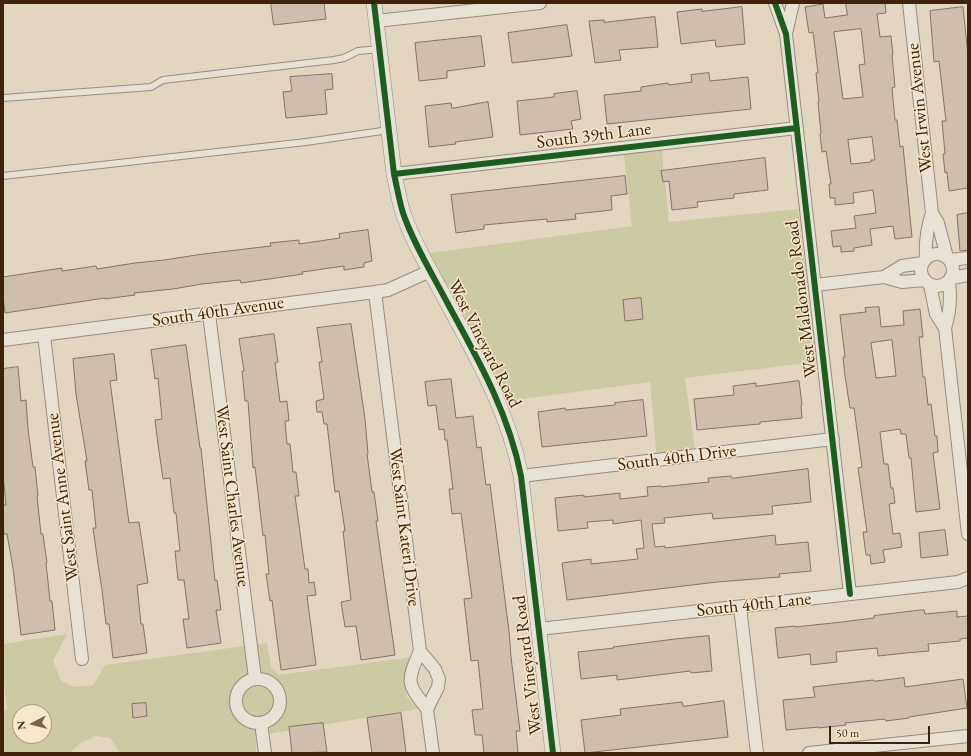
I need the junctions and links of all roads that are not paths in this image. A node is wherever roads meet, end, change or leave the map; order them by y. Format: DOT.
graph roads {
  1 [pos="374,3"];
  2 [pos="540,3"];
  3 [pos="774,3"];
  4 [pos="793,3"];
  5 [pos="909,3"];
  6 [pos="376,21"];
  7 [pos="786,34"];
  8 [pos="380,49"];
  9 [pos="3,98"];
  10 [pos="797,128"];
  11 [pos="389,130"];
  12 [pos="394,174"];
  13 [pos="3,176"];
  14 [pos="932,213"];
  15 [pos="948,258"];
  16 [pos="968,258"];
  17 [pos="925,261"];
  18 [pos="430,271"];
  19 [pos="968,275"];
  20 [pos="884,277"];
  21 [pos="951,280"];
  22 [pos="928,283"];
  23 [pos="815,285"];
  24 [pos="375,292"];
  25 [pos="209,314"];
  26 [pos="945,328"];
  27 [pos="44,335"];
  28 [pos="3,340"];
  29 [pos="833,439"];
  30 [pos="521,476"];
  31 [pos="968,534"];
  32 [pos="968,578"];
  33 [pos="850,594"];
  34 [pos="740,607"];
  35 [pos="539,629"];
  36 [pos="420,651"];
  37 [pos="82,659"];
  38 [pos="255,678"];
  39 [pos="427,709"];
  40 [pos="261,723"];
  41 [pos="968,736"];
  42 [pos="868,750"];
  43 [pos="265,753"];
  44 [pos="433,753"];
  45 [pos="553,753"];
  46 [pos="757,753"];
  47 [pos="809,753"];
  1 -- 6 [label="street, West Vineyard Road"];
  2 -- 6 [label="street"];
  3 -- 7 [label="street, West Maldonado Road"];
  4 -- 7 [label="street, West Maldonado Road"];
  5 -- 14 [label="street, West Irwin Avenue"];
  6 -- 8 [label="street, West Vineyard Road"];
  7 -- 10 [label="street, West Maldonado Road"];
  8 -- 9 [label="lane"];
  8 -- 11 [label="street, West Vineyard Road"];
  10 -- 12 [label="street, South 39th Lane"];
  10 -- 23 [label="street, West Maldonado Road"];
  11 -- 12 [label="street, West Vineyard Road"];
  11 -- 13 [label="lane"];
  12 -- 18 [label="street, West Vineyard Road"];
  14 -- 15 [label="street, West Irwin Avenue"];
  14 -- 17 [label="street, West Irwin Avenue"];
  15 -- 16 [label="street"];
  15 -- 17 [label="street"];
  15 -- 21 [label="street"];
  17 -- 20 [label="street"];
  17 -- 22 [label="street"];
  18 -- 24 [label="street, South 40th Avenue"];
  18 -- 30 [label="street, West Vineyard Road"];
  19 -- 21 [label="street"];
  20 -- 22 [label="street"];
  20 -- 23 [label="street"];
  21 -- 22 [label="street"];
  21 -- 26 [label="street"];
  22 -- 26 [label="street"];
  23 -- 29 [label="street, West Maldonado Road"];
  24 -- 25 [label="street, South 40th Avenue"];
  24 -- 36 [label="street, West Saint Kateri Drive"];
  25 -- 27 [label="street, South 40th Avenue"];
  25 -- 38 [label="street, West Saint Charles Avenue"];
  26 -- 31 [label="street"];
  27 -- 28 [label="street, South 40th Avenue"];
  27 -- 37 [label="street, West Saint Anne Avenue"];
  29 -- 30 [label="street, South 40th Drive"];
  29 -- 33 [label="street, West Maldonado Road"];
  30 -- 35 [label="street, West Vineyard Road"];
  32 -- 33 [label="street, South 40th Lane"];
  33 -- 34 [label="street, South 40th Lane"];
  34 -- 35 [label="street, South 40th Lane"];
  34 -- 46 [label="street"];
  35 -- 45 [label="street, West Vineyard Road"];
  36 -- 39 [label="street"];
  36 -- 39 [label="street"];
  38 -- 40 [label="street"];
  38 -- 40 [label="street"];
  39 -- 44 [label="street"];
  40 -- 43 [label="street"];
  41 -- 42 [label="street"];
  42 -- 47 [label="street"];
}
